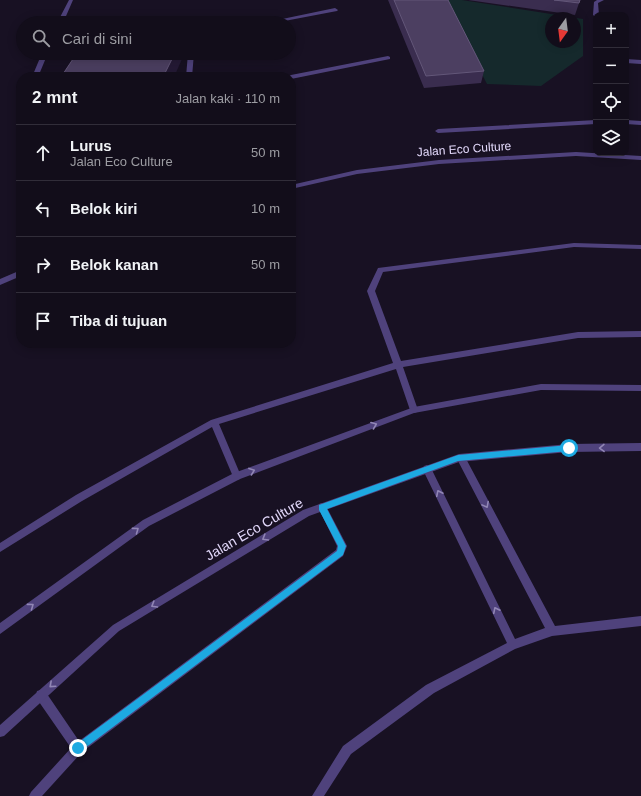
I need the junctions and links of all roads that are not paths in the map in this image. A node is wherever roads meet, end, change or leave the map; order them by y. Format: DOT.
graph roads {
  1 [pos="71,0"];
  2 [pos="602,0"];
  3 [pos="335,10"];
  4 [pos="596,12"];
  5 [pos="63,16"];
  6 [pos="296,17"];
  7 [pos="388,58"];
  8 [pos="42,60"];
  9 [pos="190,60"];
  10 [pos="629,60"];
  11 [pos="641,62"];
  12 [pos="37,72"];
  13 [pos="189,72"];
  14 [pos="296,76"];
  15 [pos="593,122"];
  16 [pos="629,122"];
  17 [pos="641,123"];
  18 [pos="438,131"];
  19 [pos="641,158"];
  20 [pos="296,186"];
  21 [pos="641,247"];
  22 [pos="16,276"];
  23 [pos="0,282"];
  24 [pos="641,334"];
  25 [pos="398,365"];
  26 [pos="641,388"];
  27 [pos="414,410"];
  28 [pos="214,422"];
  29 [pos="641,447"];
  30 [pos="462,458"];
  31 [pos="427,470"];
  32 [pos="238,476"];
  33 [pos="322,507"];
  34 [pos="0,548"];
  35 [pos="641,621"];
  36 [pos="0,629"];
  37 [pos="552,631"];
  38 [pos="513,645"];
  39 [pos="41,696"];
  40 [pos="0,732"];
  41 [pos="78,748"];
  42 [pos="35,796"];
  43 [pos="318,796"];
  1 -- 5 [label="street"];
  2 -- 4 [label="street"];
  3 -- 6 [label="street"];
  7 -- 14 [label="street"];
  8 -- 12 [label="street"];
  9 -- 13 [label="street"];
  10 -- 11 [label="street"];
  15 -- 18 [label="street"];
  16 -- 17 [label="street"];
  19 -- 20 [label="street, Jalan Eco Culture"];
  21 -- 25 [label="street"];
  22 -- 23 [label="street"];
  24 -- 25 [label="street"];
  25 -- 27 [label="street"];
  25 -- 28 [label="street"];
  26 -- 27 [label="street"];
  32 -- 27 [label="street, one-way"];
  28 -- 32 [label="street"];
  28 -- 34 [label="street"];
  29 -- 30 [label="street, Jalan Eco Culture, one-way"];
  30 -- 31 [label="street, Jalan Eco Culture"];
  30 -- 37 [label="street, one-way"];
  31 -- 33 [label="street, Jalan Eco Culture"];
  38 -- 31 [label="street, one-way"];
  36 -- 32 [label="street, one-way"];
  33 -- 39 [label="street, Jalan Eco Culture, one-way"];
  33 -- 41 [label="street"];
  35 -- 37 [label="street"];
  37 -- 38 [label="street"];
  38 -- 43 [label="street"];
  39 -- 40 [label="street, Jalan Eco Culture"];
  39 -- 41 [label="street"];
  41 -- 42 [label="street"];
}
